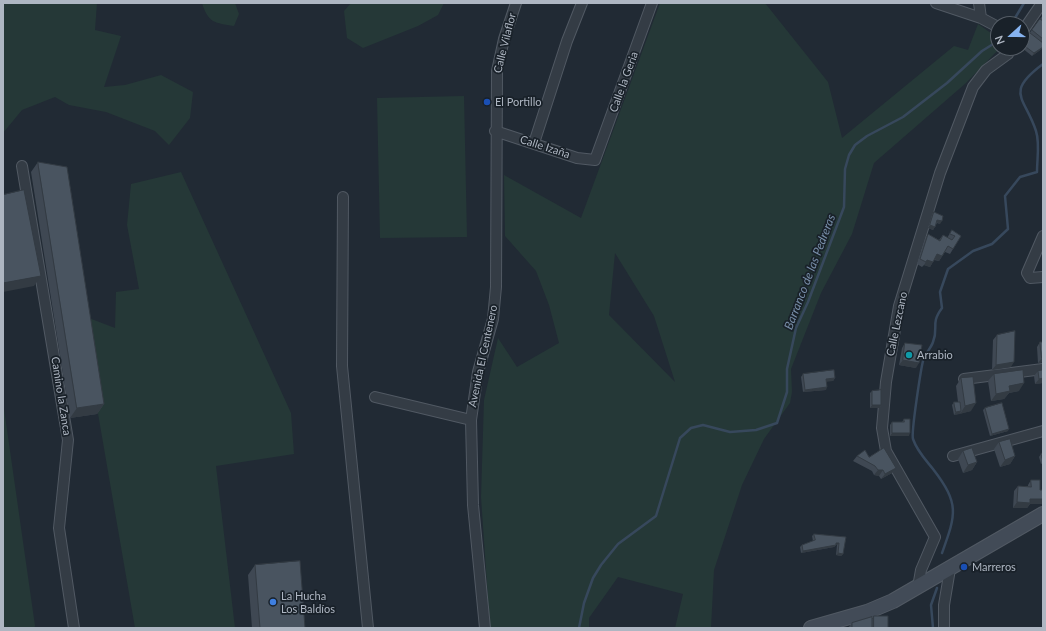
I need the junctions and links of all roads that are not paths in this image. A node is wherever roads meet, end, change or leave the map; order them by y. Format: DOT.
graph roads {
  1 [pos="516,3"];
  2 [pos="582,3"];
  3 [pos="652,3"];
  4 [pos="936,3"];
  5 [pos="979,3"];
  6 [pos="1042,3"];
  7 [pos="980,18"];
  8 [pos="1030,20"];
  9 [pos="990,23"];
  10 [pos="1005,56"];
  11 [pos="495,131"];
  12 [pos="534,143"];
  13 [pos="595,160"];
  14 [pos="22,166"];
  15 [pos="343,197"];
  16 [pos="1043,237"];
  17 [pos="1043,277"];
  18 [pos="1043,369"];
  19 [pos="964,379"];
  20 [pos="375,397"];
  21 [pos="471,420"];
  22 [pos="1043,431"];
  23 [pos="953,456"];
  24 [pos="1043,514"];
  25 [pos="950,569"];
  26 [pos="918,587"];
  27 [pos="74,628"];
  28 [pos="368,628"];
  29 [pos="485,628"];
  30 [pos="811,628"];
  31 [pos="944,628"];
  1 -- 11 [label="street, Calle Vilaflor"];
  2 -- 12 [label="street"];
  3 -- 13 [label="street, Calle la Geria"];
  4 -- 7 [label="street"];
  5 -- 7 [label="street"];
  6 -- 8 [label="street"];
  7 -- 9 [label="street"];
  10 -- 26 [label="street, Calle Lezcano"];
  11 -- 12 [label="street, Calle Izaña"];
  11 -- 21 [label="street, Avenida El Centenero"];
  12 -- 13 [label="street, Calle Izaña"];
  14 -- 27 [label="street, Camino la Zanca"];
  15 -- 28 [label="street"];
  16 -- 17 [label="street"];
  18 -- 19 [label="street"];
  20 -- 21 [label="street"];
  21 -- 29 [label="street, Avenida El Centenero"];
  22 -- 23 [label="street"];
  24 -- 25 [label="main road"];
  25 -- 26 [label="main road"];
  25 -- 31 [label="street"];
  26 -- 30 [label="main road"];
}
